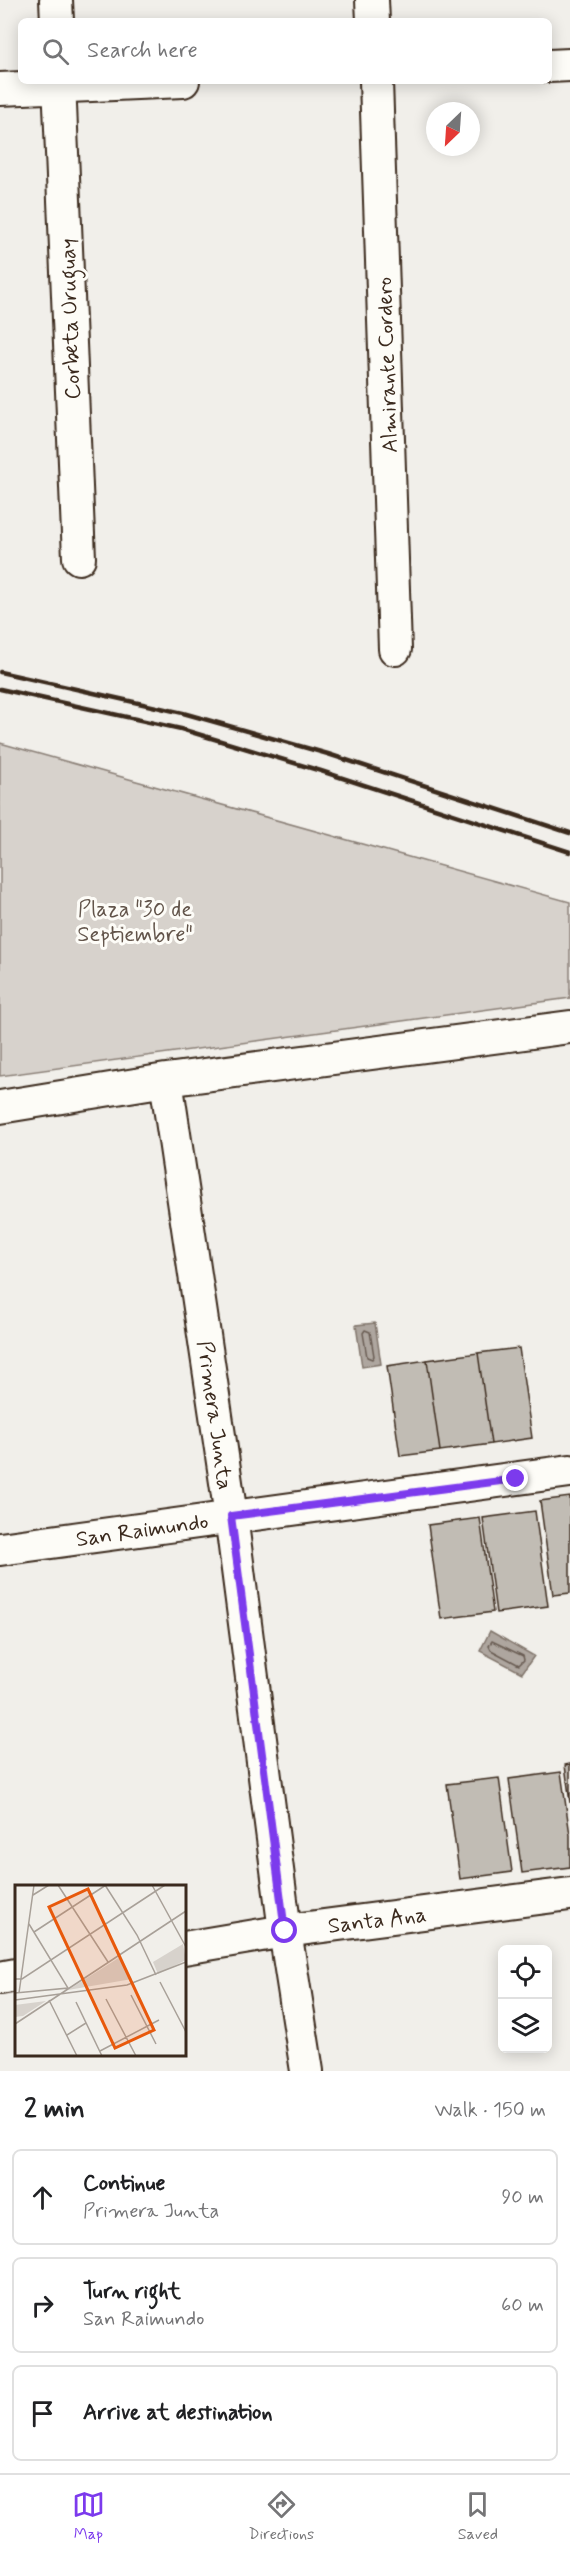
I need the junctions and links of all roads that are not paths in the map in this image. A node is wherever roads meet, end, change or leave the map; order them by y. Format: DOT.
graph roads {
  1 [pos="56,0"];
  2 [pos="372,0"];
  3 [pos="57,18"];
  4 [pos="373,18"];
  5 [pos="570,65"];
  6 [pos="552,66"];
  7 [pos="59,84"];
  8 [pos="376,84"];
  9 [pos="0,89"];
  10 [pos="79,558"];
  11 [pos="395,649"];
  12 [pos="570,1027"];
  13 [pos="166,1080"];
  14 [pos="0,1107"];
  15 [pos="570,1471"];
  16 [pos="231,1516"];
  17 [pos="0,1549"];
  18 [pos="570,1894"];
  19 [pos="285,1931"];
  20 [pos="186,1948"];
  21 [pos="15,1975"];
  22 [pos="0,1978"];
  23 [pos="307,2071"];
  1 -- 3 [label="street"];
  2 -- 4 [label="street"];
  5 -- 6 [label="street"];
  7 -- 9 [label="street"];
  7 -- 10 [label="street, Corbeta Uruguay"];
  8 -- 11 [label="street, Almirante Cordero"];
  12 -- 13 [label="street"];
  13 -- 14 [label="street"];
  13 -- 16 [label="street, Primera Junta"];
  15 -- 16 [label="street, San Raimundo"];
  16 -- 17 [label="street, San Raimundo"];
  16 -- 19 [label="street, Primera Junta"];
  18 -- 19 [label="street, Santa Ana"];
  19 -- 20 [label="street, Santa Ana"];
  19 -- 23 [label="street, Primera Junta"];
  21 -- 22 [label="street"];
}
